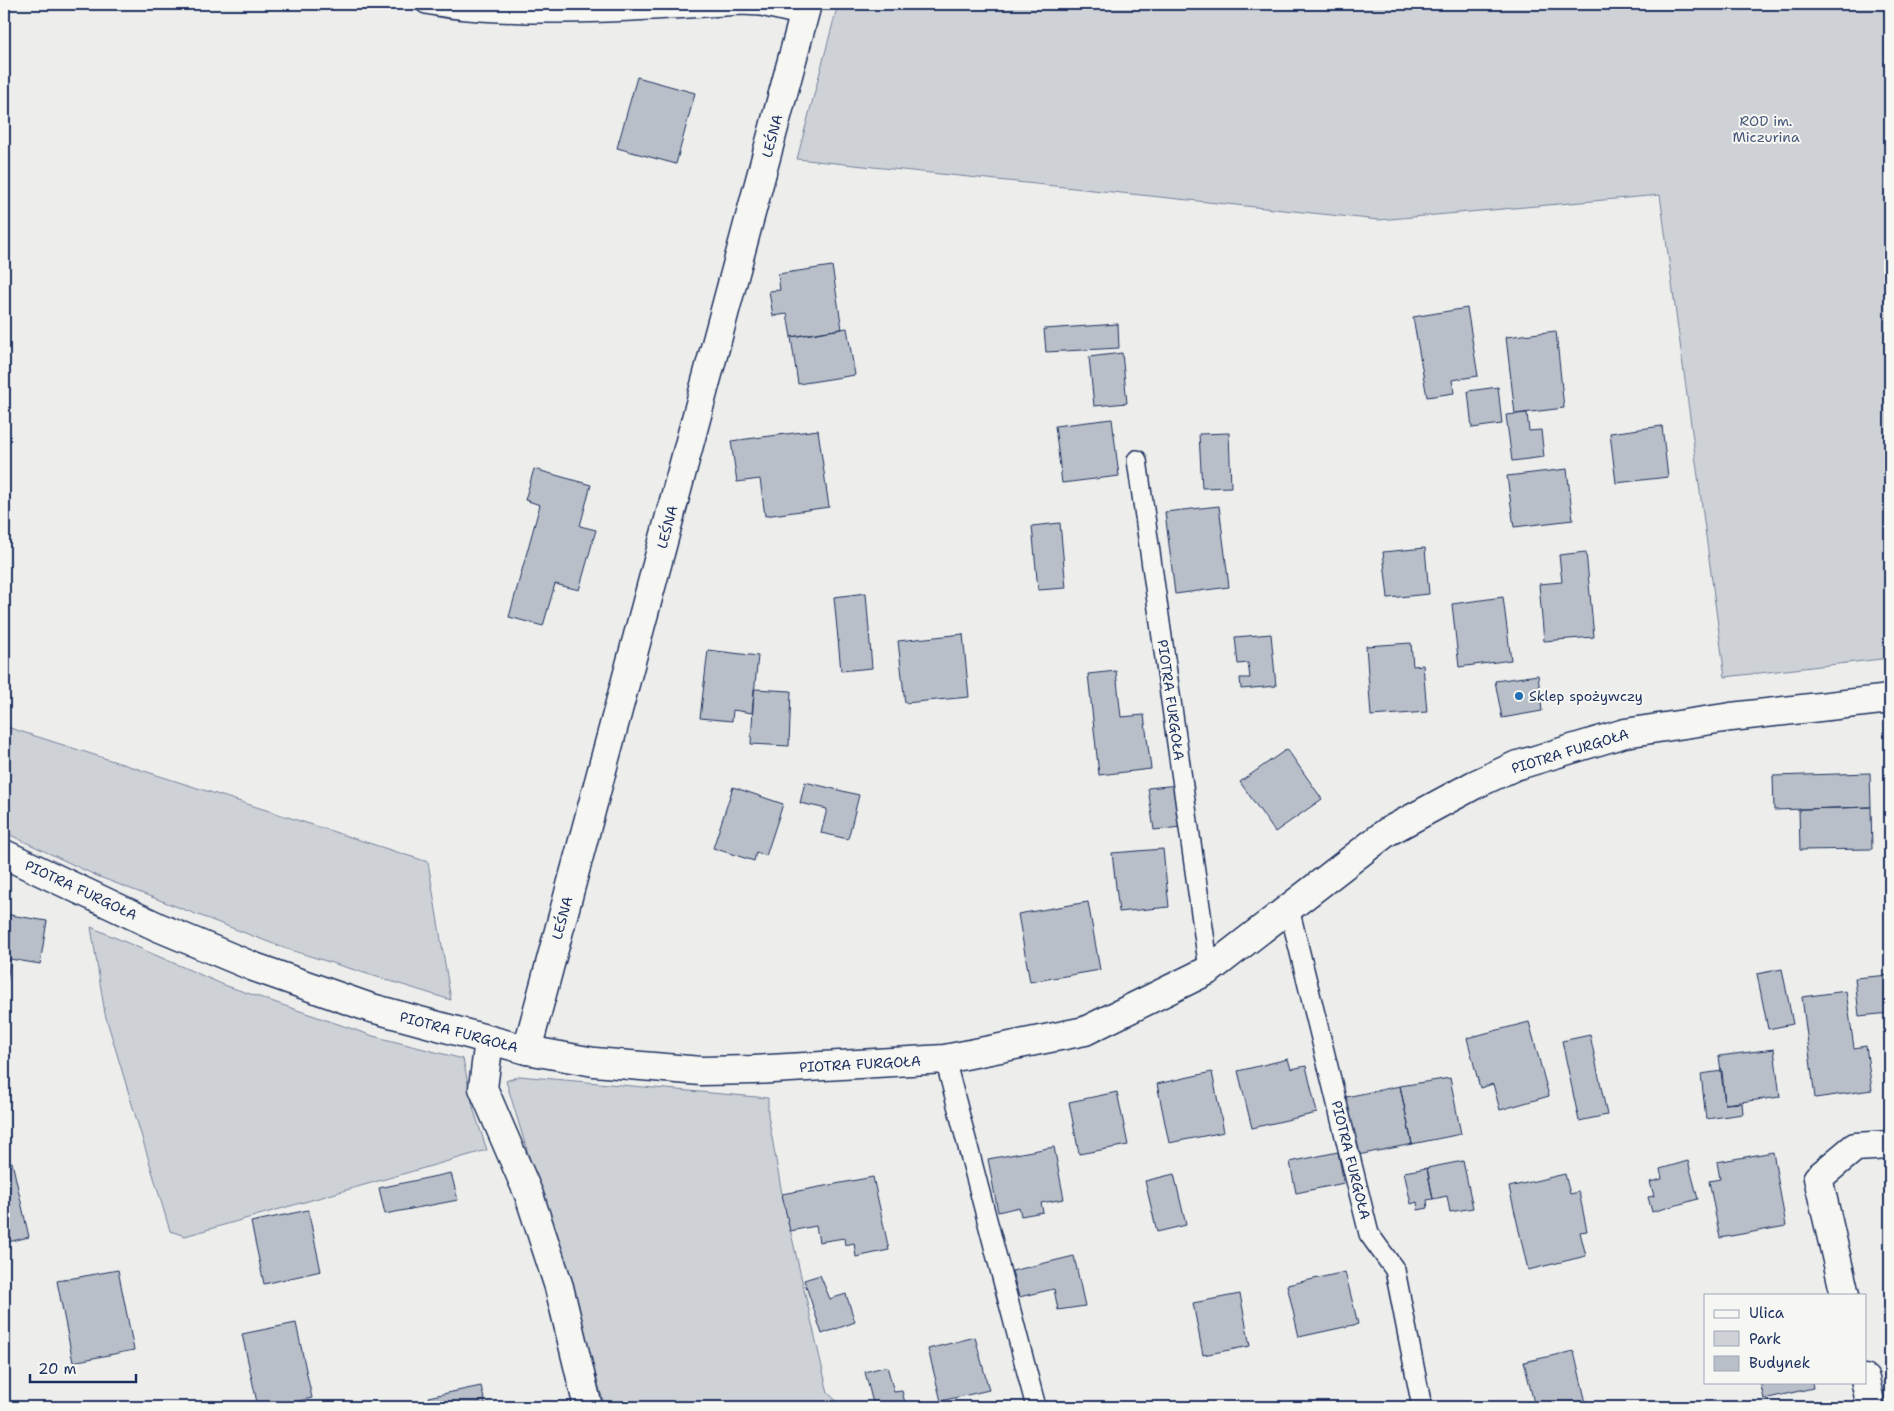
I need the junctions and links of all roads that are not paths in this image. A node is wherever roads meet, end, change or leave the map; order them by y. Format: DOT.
graph roads {
  1 [pos="426,4"];
  2 [pos="806,10"];
  3 [pos="1138,460"];
  4 [pos="1890,699"];
  5 [pos="4,854"];
  6 [pos="1289,908"];
  7 [pos="1209,970"];
  8 [pos="489,1040"];
  9 [pos="527,1050"];
  10 [pos="945,1059"];
  11 [pos="1890,1145"];
  12 [pos="1846,1294"];
  13 [pos="1866,1383"];
  14 [pos="588,1407"];
  15 [pos="1036,1407"];
  16 [pos="1422,1407"];
  17 [pos="1872,1407"];
  1 -- 2 [label="lane"];
  2 -- 9 [label="street, LEŚNA"];
  3 -- 7 [label="lane, PIOTRA FURGOŁA"];
  4 -- 6 [label="street, PIOTRA FURGOŁA"];
  5 -- 8 [label="street, PIOTRA FURGOŁA"];
  6 -- 7 [label="street, PIOTRA FURGOŁA"];
  6 -- 16 [label="lane, PIOTRA FURGOŁA"];
  7 -- 10 [label="street, PIOTRA FURGOŁA"];
  8 -- 9 [label="street, PIOTRA FURGOŁA"];
  8 -- 14 [label="street"];
  9 -- 10 [label="street, PIOTRA FURGOŁA"];
  10 -- 15 [label="lane"];
  11 -- 12 [label="street"];
  13 -- 17 [label="street"];
}
